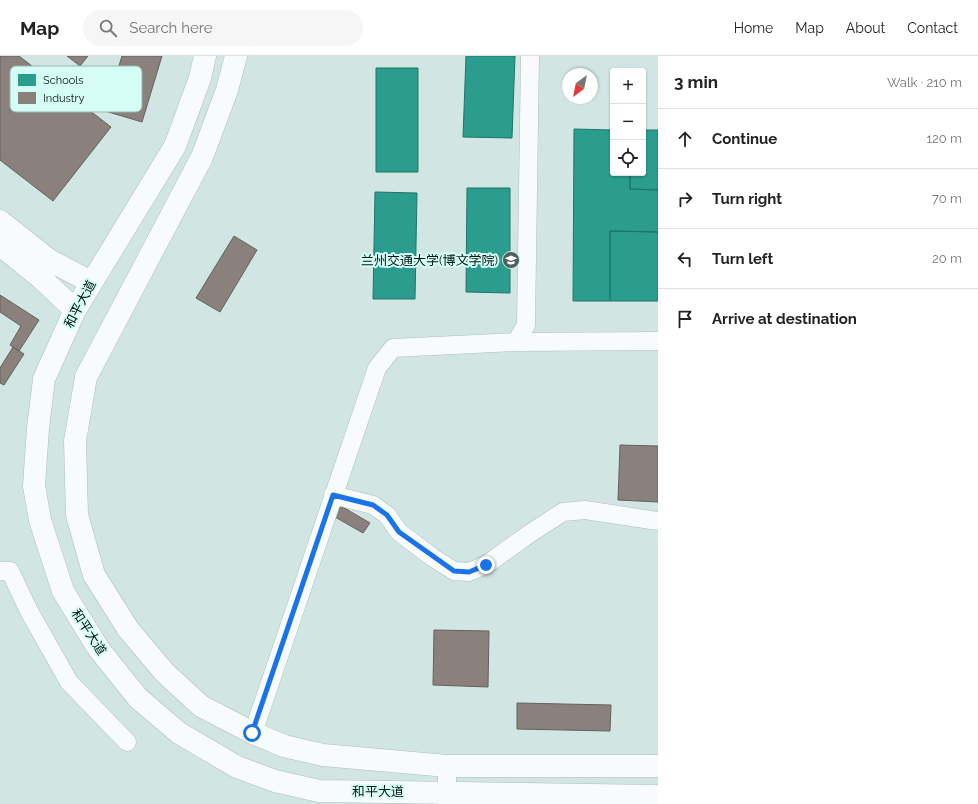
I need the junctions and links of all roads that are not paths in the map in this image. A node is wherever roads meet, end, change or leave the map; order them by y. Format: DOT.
graph roads {
  1 [pos="206,56"];
  2 [pos="236,56"];
  3 [pos="530,56"];
  4 [pos="0,221"];
  5 [pos="0,245"];
  6 [pos="91,282"];
  7 [pos="74,310"];
  8 [pos="658,341"];
  9 [pos="516,342"];
  10 [pos="333,495"];
  11 [pos="658,521"];
  12 [pos="0,572"];
  13 [pos="252,733"];
  14 [pos="127,742"];
  15 [pos="447,766"];
  16 [pos="658,766"];
  17 [pos="658,796"];
  18 [pos="447,798"];
  1 -- 6 [label="main road, 和平大道"];
  2 -- 13 [label="main road"];
  3 -- 9 [label="street"];
  4 -- 6 [label="main road"];
  5 -- 7 [label="main road"];
  6 -- 7 [label="main road, 和平大道"];
  7 -- 18 [label="main road, 和平大道"];
  8 -- 9 [label="street"];
  9 -- 10 [label="street"];
  10 -- 11 [label="street"];
  10 -- 13 [label="street"];
  12 -- 14 [label="street"];
  13 -- 15 [label="main road"];
  15 -- 16 [label="main road"];
  15 -- 18 [label="street"];
  17 -- 18 [label="main road, 和平大道"];
}
